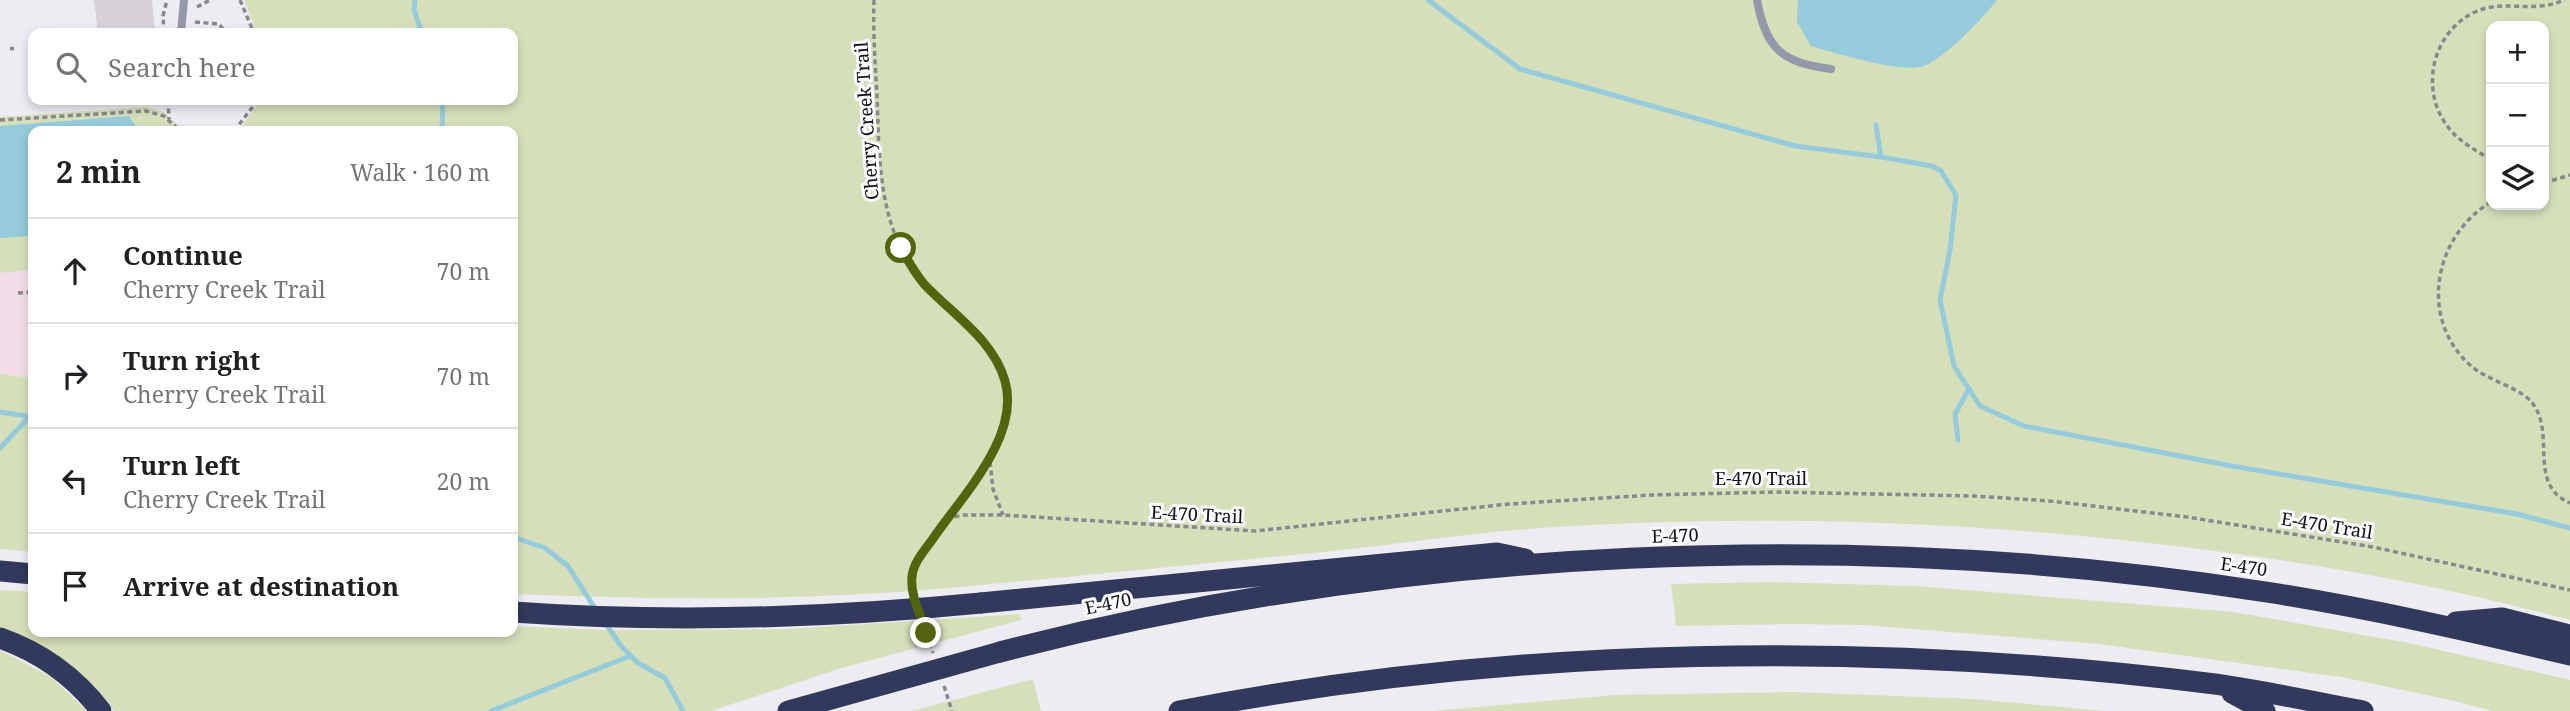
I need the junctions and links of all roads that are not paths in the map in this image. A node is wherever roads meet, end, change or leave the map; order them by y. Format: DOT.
graph roads {
  1 [pos="184,0"];
  2 [pos="1757,0"];
  3 [pos="181,28"];
  4 [pos="1831,69"];
  5 [pos="1548,564"];
  6 [pos="0,571"];
  7 [pos="28,574"];
  8 [pos="518,612"];
  9 [pos="2436,623"];
  10 [pos="2570,635"];
  11 [pos="0,638"];
  12 [pos="2570,655"];
  13 [pos="2218,685"];
  14 [pos="101,711"];
  15 [pos="788,711"];
  16 [pos="1179,711"];
  17 [pos="2265,711"];
  18 [pos="2363,711"];
  1 -- 3 [label="lane"];
  2 -- 4 [label="lane"];
  5 -- 8 [label="highway, bridge"];
  5 -- 9 [label="highway, E-470"];
  5 -- 15 [label="highway, E-470, bridge"];
  6 -- 7 [label="highway"];
  9 -- 10 [label="highway"];
  9 -- 12 [label="highway, E-470"];
  11 -- 14 [label="highway"];
  13 -- 16 [label="highway"];
  13 -- 17 [label="highway"];
  13 -- 18 [label="highway"];
}
